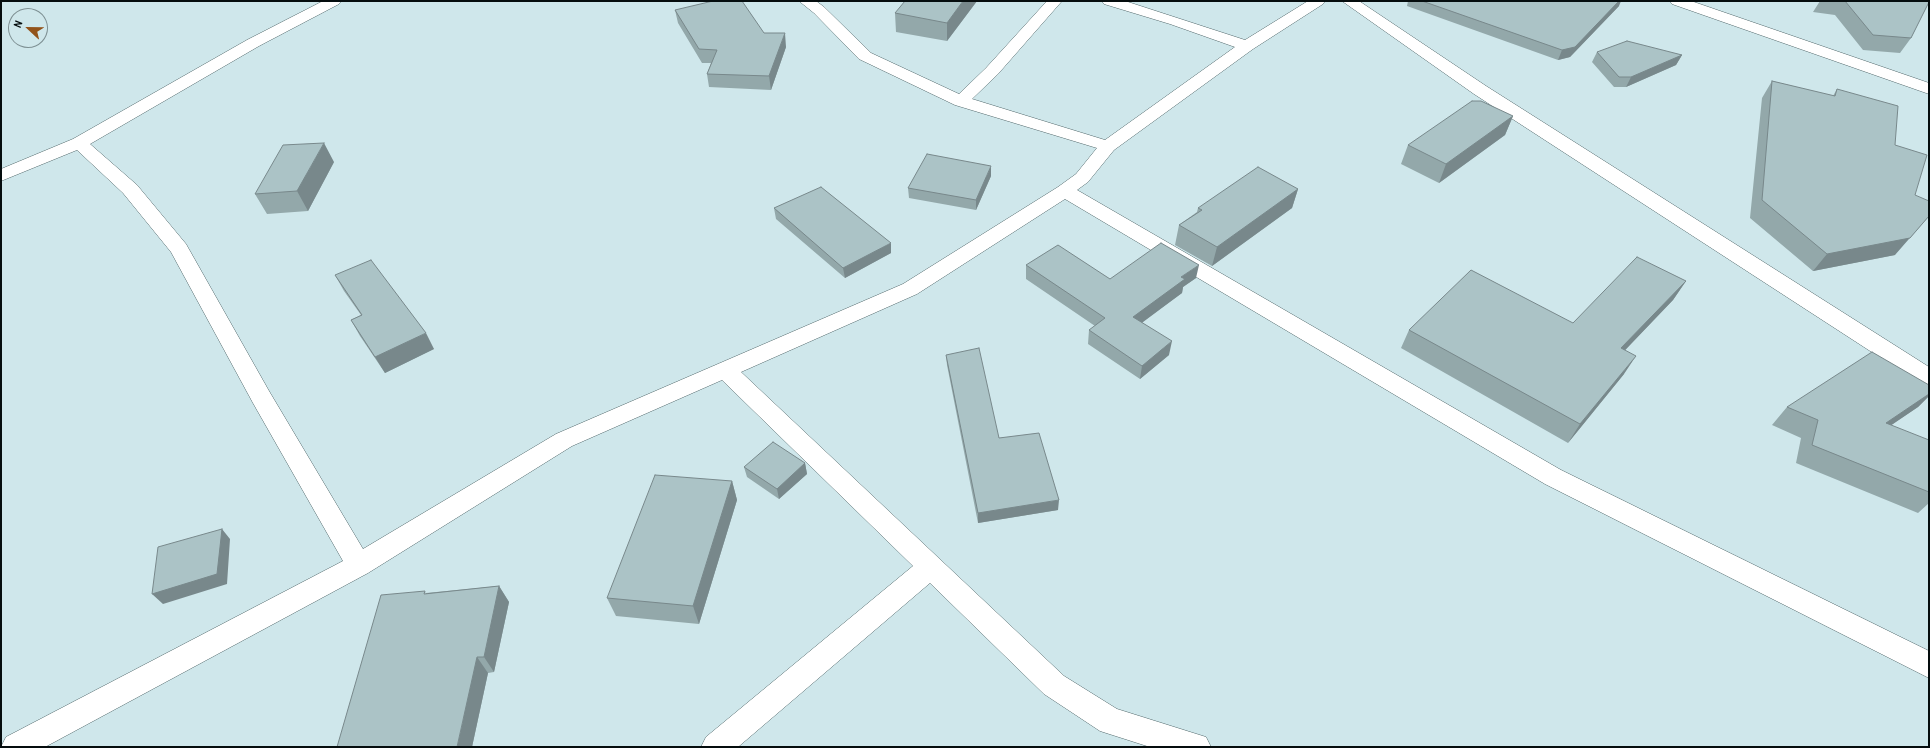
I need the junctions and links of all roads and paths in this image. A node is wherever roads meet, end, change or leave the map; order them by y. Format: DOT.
graph roads {
  1 [pos="334,1"];
  2 [pos="806,1"];
  3 [pos="1055,1"];
  4 [pos="1108,1"];
  5 [pos="1318,1"];
  6 [pos="1349,1"];
  7 [pos="1677,1"];
  8 [pos="1247,46"];
  9 [pos="1929,89"];
  10 [pos="961,101"];
  11 [pos="79,143"];
  12 [pos="1108,146"];
  13 [pos="1,176"];
  14 [pos="1065,191"];
  15 [pos="725,370"];
  16 [pos="1929,378"];
  17 [pos="360,565"];
  18 [pos="931,568"];
  19 [pos="1929,665"];
  20 [pos="16,747"];
  21 [pos="716,747"];
  22 [pos="1196,747"];
  1 -- 11 [label="street"];
  2 -- 10 [label="street"];
  3 -- 10 [label="street"];
  4 -- 8 [label="street"];
  5 -- 8 [label="street"];
  6 -- 16 [label="street"];
  7 -- 9 [label="street"];
  8 -- 12 [label="street"];
  10 -- 12 [label="street"];
  11 -- 13 [label="street"];
  11 -- 17 [label="street"];
  12 -- 14 [label="street"];
  14 -- 15 [label="street"];
  14 -- 19 [label="street"];
  15 -- 17 [label="street"];
  15 -- 18 [label="street"];
  17 -- 20 [label="street"];
  18 -- 21 [label="street"];
  18 -- 22 [label="street"];
}
